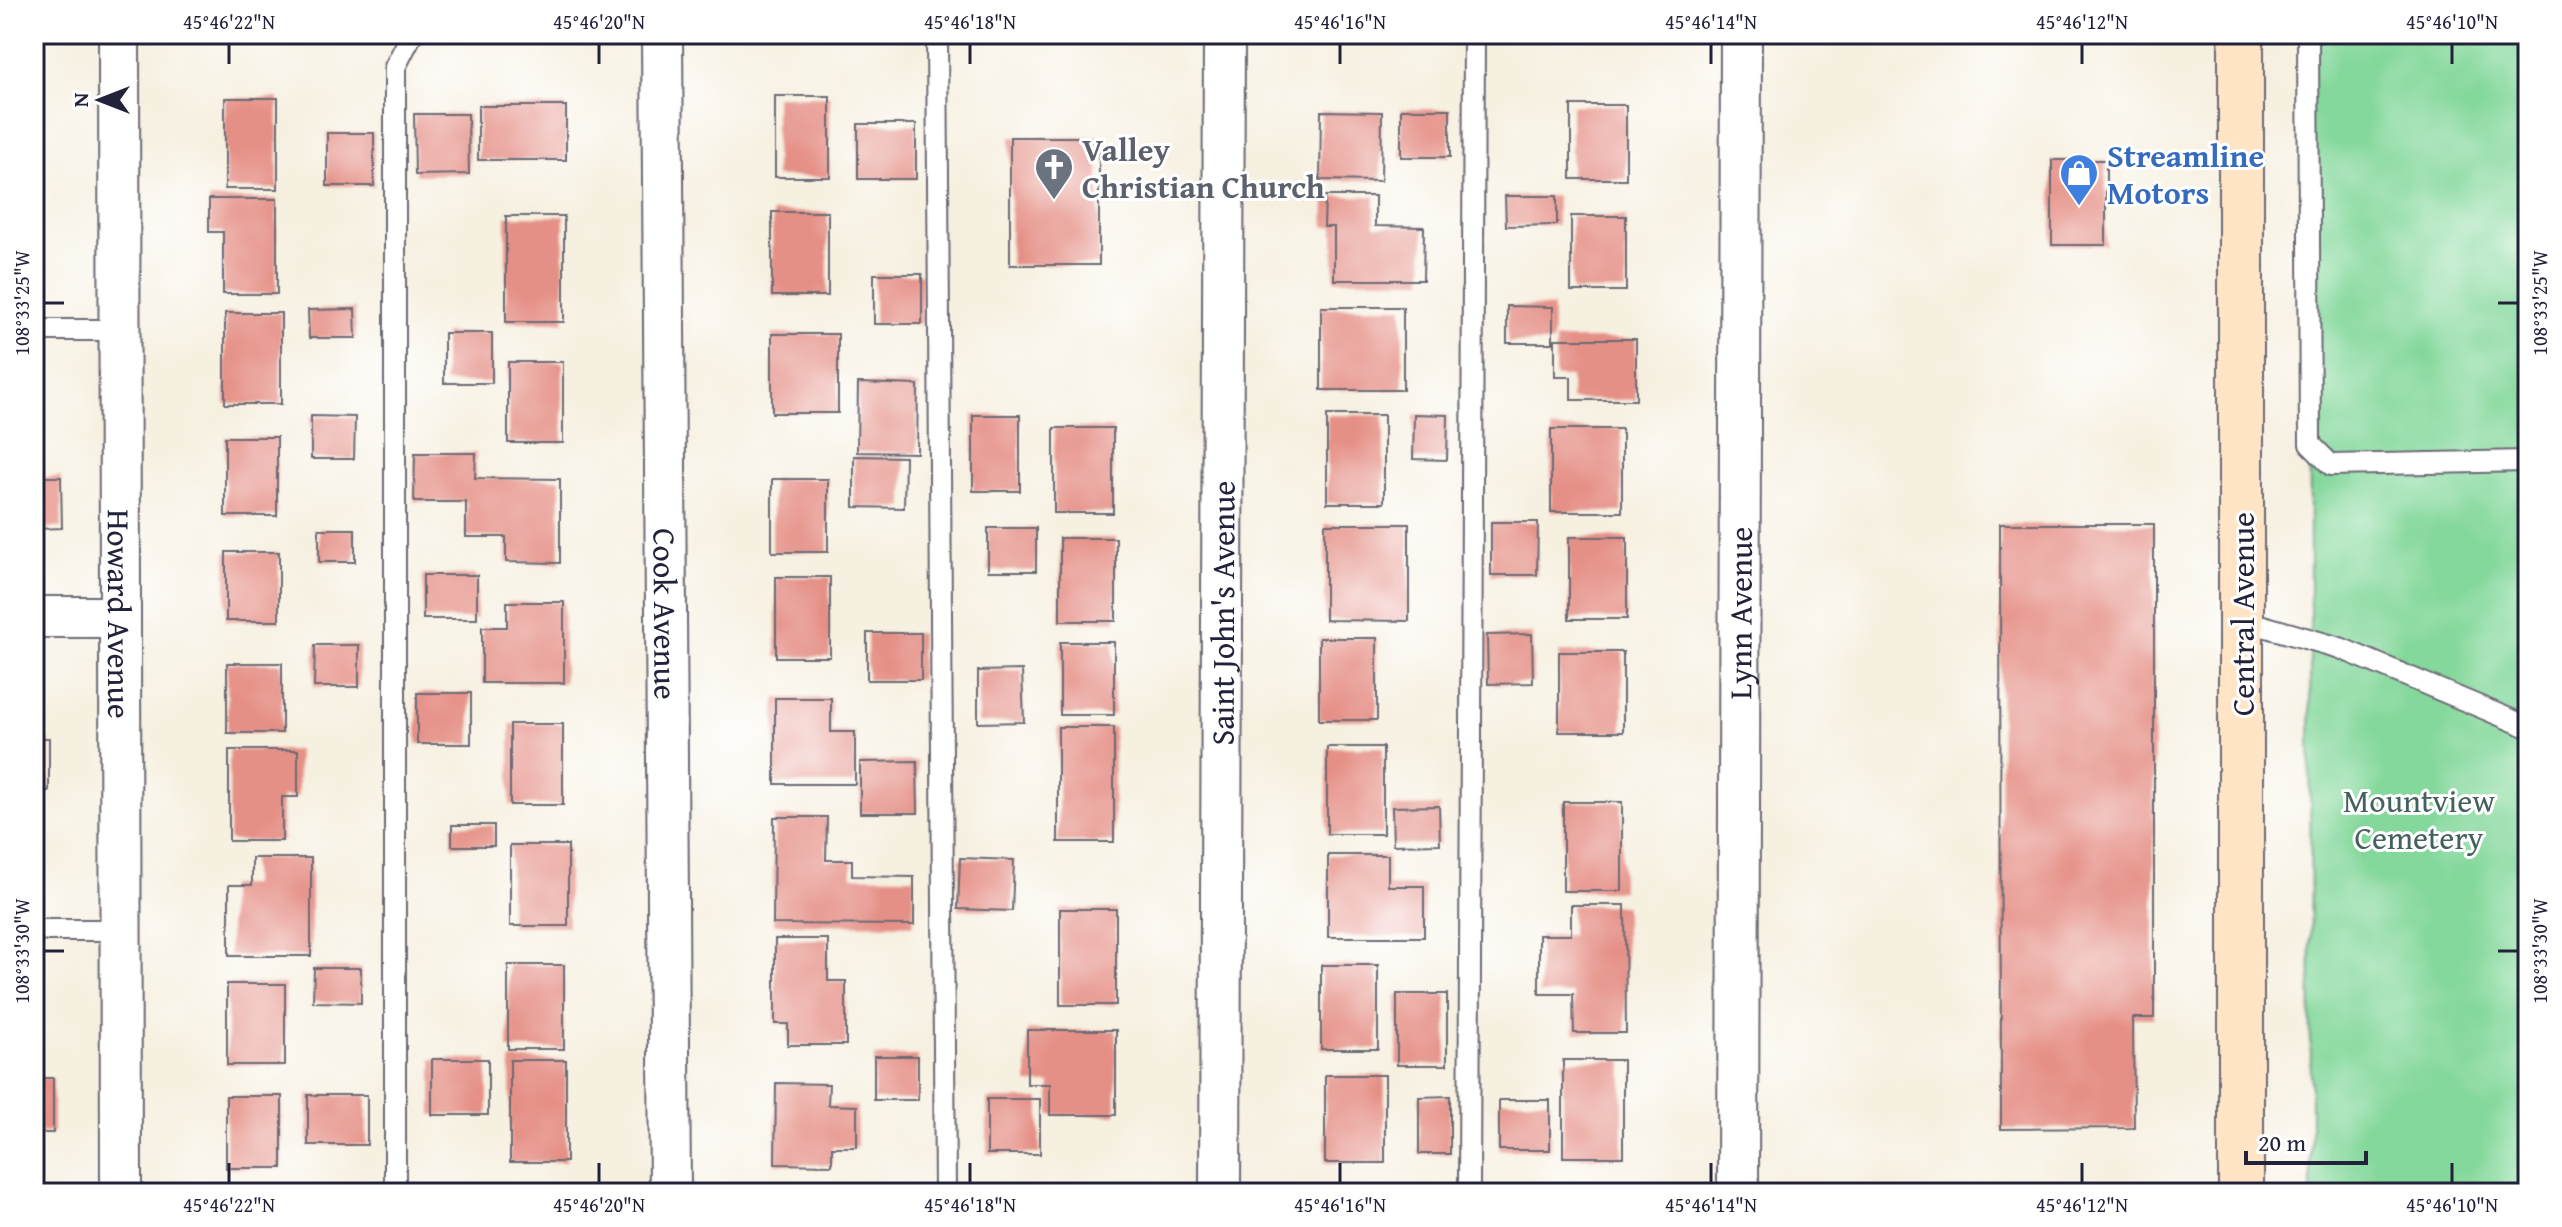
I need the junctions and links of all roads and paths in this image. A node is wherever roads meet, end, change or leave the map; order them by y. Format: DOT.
graph roads {
  1 [pos="119,34"];
  2 [pos="412,34"];
  3 [pos="662,34"];
  4 [pos="937,34"];
  5 [pos="1224,34"];
  6 [pos="1474,34"];
  7 [pos="1741,34"];
  8 [pos="2241,34"];
  9 [pos="2308,34"];
  10 [pos="34,330"];
  11 [pos="119,330"];
  12 [pos="2528,461"];
  13 [pos="34,617"];
  14 [pos="119,617"];
  15 [pos="2242,620"];
  16 [pos="2528,727"];
  17 [pos="34,930"];
  18 [pos="120,930"];
  19 [pos="121,1193"];
  20 [pos="395,1193"];
  21 [pos="670,1193"];
  22 [pos="945,1193"];
  23 [pos="1220,1193"];
  24 [pos="1469,1193"];
  25 [pos="1738,1193"];
  26 [pos="2241,1193"];
  1 -- 11 [label="street, Howard Avenue"];
  2 -- 20 [label="lane"];
  3 -- 21 [label="street, Cook Avenue"];
  4 -- 22 [label="lane"];
  5 -- 23 [label="street, Saint John's Avenue"];
  6 -- 24 [label="lane"];
  7 -- 25 [label="street, Lynn Avenue"];
  8 -- 15 [label="main road, Central Avenue"];
  9 -- 12 [label="lane"];
  10 -- 11 [label="lane"];
  11 -- 14 [label="street, Howard Avenue"];
  13 -- 14 [label="street"];
  14 -- 18 [label="street, Howard Avenue"];
  15 -- 16 [label="lane"];
  15 -- 26 [label="main road, Central Avenue"];
  17 -- 18 [label="lane"];
  18 -- 19 [label="street, Howard Avenue"];
}
